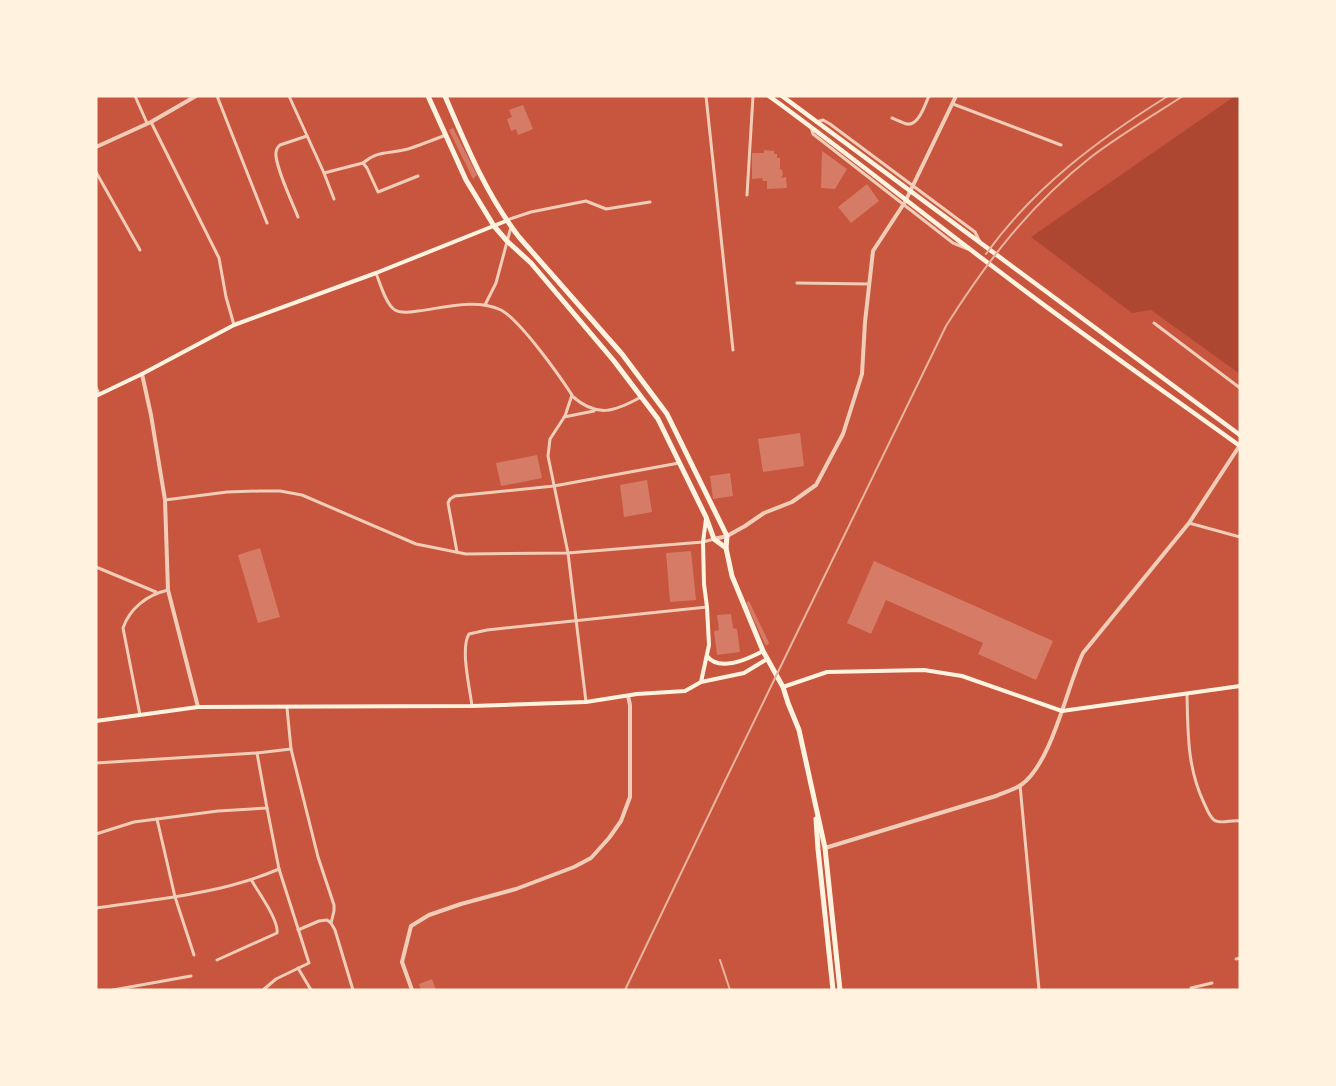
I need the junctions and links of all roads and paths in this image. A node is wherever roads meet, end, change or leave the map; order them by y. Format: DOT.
graph roads {
  1 [pos="135,96"];
  2 [pos="196,96"];
  3 [pos="217,96"];
  4 [pos="289,96"];
  5 [pos="428,96"];
  6 [pos="445,96"];
  7 [pos="706,96"];
  8 [pos="753,96"];
  9 [pos="769,96"];
  10 [pos="782,96"];
  11 [pos="929,96"];
  12 [pos="954,97"];
  13 [pos="953,104"];
  14 [pos="892,118"];
  15 [pos="816,122"];
  16 [pos="149,123"];
  17 [pos="810,126"];
  18 [pos="446,135"];
  19 [pos="307,136"];
  20 [pos="1061,145"];
  21 [pos="96,147"];
  22 [pos="363,163"];
  23 [pos="96,172"];
  24 [pos="324,173"];
  25 [pos="418,176"];
  26 [pos="912,187"];
  27 [pos="747,195"];
  28 [pos="334,199"];
  29 [pos="650,202"];
  30 [pos="903,204"];
  31 [pos="298,217"];
  32 [pos="506,221"];
  33 [pos="267,223"];
  34 [pos="494,226"];
  35 [pos="511,227"];
  36 [pos="507,241"];
  37 [pos="980,242"];
  38 [pos="140,250"];
  39 [pos="971,250"];
  40 [pos="376,273"];
  41 [pos="797,283"];
  42 [pos="869,284"];
  43 [pos="485,305"];
  44 [pos="1154,324"];
  45 [pos="234,325"];
  46 [pos="733,350"];
  47 [pos="142,374"];
  48 [pos="96,388"];
  49 [pos="1240,388"];
  50 [pos="97,395"];
  51 [pos="572,395"];
  52 [pos="642,397"];
  53 [pos="595,411"];
  54 [pos="564,418"];
  55 [pos="1240,435"];
  56 [pos="1240,445"];
  57 [pos="680,462"];
  58 [pos="554,486"];
  59 [pos="165,500"];
  60 [pos="706,517"];
  61 [pos="1189,523"];
  62 [pos="726,536"];
  63 [pos="1240,537"];
  64 [pos="714,539"];
  65 [pos="703,542"];
  66 [pos="726,548"];
  67 [pos="458,552"];
  68 [pos="568,553"];
  69 [pos="96,567"];
  70 [pos="168,590"];
  71 [pos="157,593"];
  72 [pos="707,607"];
  73 [pos="577,620"];
  74 [pos="763,651"];
  75 [pos="707,656"];
  76 [pos="767,659"];
  77 [pos="701,682"];
  78 [pos="1240,686"];
  79 [pos="783,687"];
  80 [pos="1187,694"];
  81 [pos="628,696"];
  82 [pos="586,702"];
  83 [pos="472,706"];
  84 [pos="198,707"];
  85 [pos="287,708"];
  86 [pos="1062,711"];
  87 [pos="140,715"];
  88 [pos="96,721"];
  89 [pos="291,749"];
  90 [pos="257,754"];
  91 [pos="96,763"];
  92 [pos="1020,785"];
  93 [pos="816,804"];
  94 [pos="267,808"];
  95 [pos="156,819"];
  96 [pos="1240,821"];
  97 [pos="96,834"];
  98 [pos="824,848"];
  99 [pos="279,869"];
  100 [pos="252,881"];
  101 [pos="175,897"];
  102 [pos="96,908"];
  103 [pos="331,923"];
  104 [pos="298,930"];
  105 [pos="194,955"];
  106 [pos="217,960"];
  107 [pos="298,968"];
  108 [pos="192,976"];
  109 [pos="1212,983"];
  110 [pos="144,985"];
  111 [pos="113,990"];
  112 [pos="145,990"];
  113 [pos="263,990"];
  114 [pos="311,990"];
  115 [pos="353,990"];
  116 [pos="412,990"];
  117 [pos="833,990"];
  118 [pos="840,990"];
  119 [pos="1040,990"];
  120 [pos="1191,990"];
  1 -- 16 [label="street"];
  2 -- 16 [label="street"];
  3 -- 33 [label="street"];
  4 -- 19 [label="street"];
  5 -- 18 [label="highway"];
  6 -- 32 [label="highway"];
  7 -- 46 [label="street"];
  8 -- 27 [label="street"];
  9 -- 17 [label="main road"];
  10 -- 15 [label="main road"];
  11 -- 14 [label="street"];
  12 -- 13 [label="street"];
  13 -- 20 [label="street"];
  13 -- 26 [label="street"];
  15 -- 26 [label="street"];
  15 -- 37 [label="main road"];
  16 -- 21 [label="street"];
  16 -- 45 [label="street"];
  17 -- 30 [label="street"];
  17 -- 39 [label="main road"];
  18 -- 22 [label="street"];
  18 -- 34 [label="highway"];
  19 -- 24 [label="street"];
  19 -- 31 [label="street"];
  22 -- 24 [label="street"];
  22 -- 25 [label="street"];
  23 -- 38 [label="street"];
  24 -- 28 [label="street"];
  26 -- 30 [label="street"];
  26 -- 37 [label="street"];
  29 -- 32 [label="street"];
  30 -- 39 [label="street"];
  30 -- 42 [label="street"];
  32 -- 34 [label="main road"];
  32 -- 35 [label="highway"];
  34 -- 36 [label="highway"];
  34 -- 40 [label="main road"];
  35 -- 36 [label="street"];
  35 -- 62 [label="highway"];
  36 -- 43 [label="street"];
  36 -- 52 [label="highway"];
  37 -- 55 [label="main road"];
  39 -- 56 [label="main road"];
  40 -- 43 [label="street"];
  40 -- 45 [label="main road"];
  41 -- 42 [label="street"];
  42 -- 62 [label="street"];
  43 -- 51 [label="street"];
  44 -- 49 [label="street"];
  45 -- 47 [label="main road"];
  47 -- 50 [label="main road"];
  47 -- 59 [label="street"];
  48 -- 50 [label="street"];
  51 -- 53 [label="street"];
  51 -- 54 [label="street"];
  52 -- 53 [label="street"];
  52 -- 57 [label="highway"];
  53 -- 54 [label="street"];
  54 -- 58 [label="street"];
  56 -- 61 [label="street"];
  57 -- 58 [label="street"];
  57 -- 60 [label="highway"];
  58 -- 67 [label="street"];
  58 -- 68 [label="street"];
  59 -- 67 [label="street"];
  59 -- 70 [label="street"];
  60 -- 64 [label="highway"];
  60 -- 65 [label="main road"];
  61 -- 63 [label="street"];
  61 -- 86 [label="street"];
  62 -- 64 [label="street"];
  62 -- 66 [label="highway"];
  64 -- 65 [label="street"];
  64 -- 66 [label="highway"];
  65 -- 68 [label="street"];
  65 -- 72 [label="main road"];
  66 -- 74 [label="highway"];
  67 -- 68 [label="street"];
  68 -- 73 [label="street"];
  69 -- 71 [label="street"];
  70 -- 71 [label="street"];
  70 -- 84 [label="street"];
  71 -- 87 [label="street"];
  72 -- 73 [label="street"];
  72 -- 75 [label="main road"];
  73 -- 82 [label="street"];
  73 -- 83 [label="street"];
  74 -- 75 [label="main road"];
  74 -- 76 [label="highway"];
  75 -- 77 [label="main road"];
  76 -- 77 [label="main road"];
  76 -- 79 [label="highway"];
  77 -- 81 [label="main road"];
  78 -- 80 [label="main road"];
  79 -- 86 [label="main road"];
  79 -- 93 [label="highway"];
  80 -- 86 [label="main road"];
  80 -- 96 [label="street"];
  81 -- 82 [label="main road"];
  81 -- 116 [label="street"];
  82 -- 83 [label="main road"];
  83 -- 85 [label="main road"];
  84 -- 85 [label="main road"];
  84 -- 87 [label="main road"];
  85 -- 89 [label="street"];
  86 -- 92 [label="street"];
  87 -- 88 [label="main road"];
  89 -- 90 [label="street"];
  89 -- 103 [label="street"];
  90 -- 91 [label="street"];
  90 -- 94 [label="street"];
  92 -- 98 [label="street"];
  92 -- 119 [label="street"];
  93 -- 98 [label="highway"];
  93 -- 117 [label="highway"];
  94 -- 95 [label="street"];
  94 -- 99 [label="street"];
  95 -- 97 [label="street"];
  95 -- 101 [label="street"];
  98 -- 118 [label="highway"];
  99 -- 100 [label="street"];
  99 -- 104 [label="street"];
  100 -- 101 [label="street"];
  100 -- 106 [label="street"];
  101 -- 102 [label="street"];
  101 -- 105 [label="street"];
  103 -- 104 [label="street"];
  103 -- 115 [label="street"];
  104 -- 107 [label="street"];
  107 -- 113 [label="street"];
  107 -- 114 [label="street"];
  108 -- 110 [label="street"];
  109 -- 120 [label="street"];
  110 -- 111 [label="street"];
  110 -- 112 [label="street"];
}
